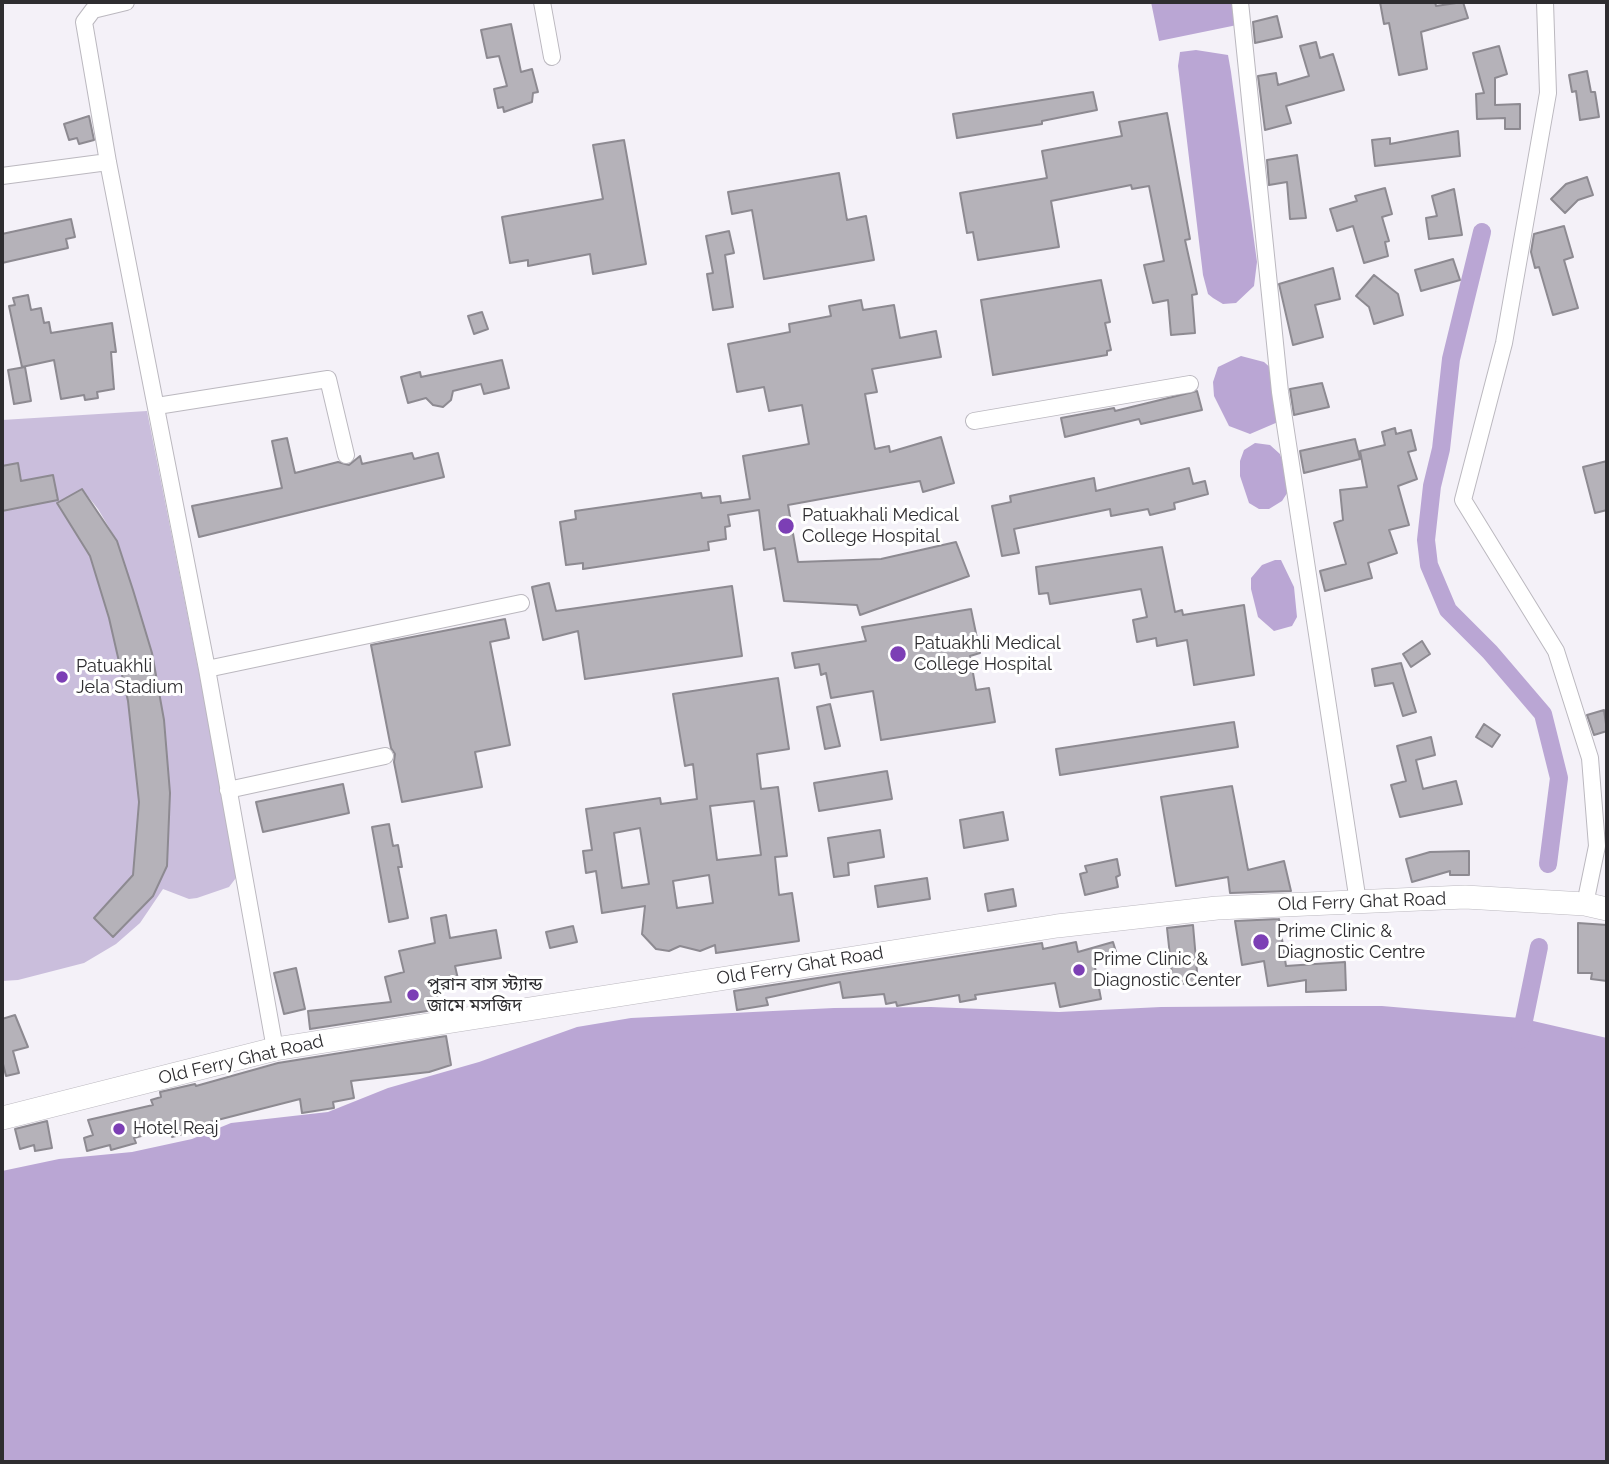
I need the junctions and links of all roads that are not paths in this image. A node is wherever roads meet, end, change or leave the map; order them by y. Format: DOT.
graph roads {
  1 [pos="126,2"];
  2 [pos="542,2"];
  3 [pos="1240,2"];
  4 [pos="1545,2"];
  5 [pos="552,57"];
  6 [pos="108,162"];
  7 [pos="2,176"];
  8 [pos="1190,384"];
  9 [pos="157,407"];
  10 [pos="975,421"];
  11 [pos="346,455"];
  12 [pos="521,603"];
  13 [pos="207,669"];
  14 [pos="385,756"];
  15 [pos="228,790"];
  16 [pos="1358,902"];
  17 [pos="1596,906"];
  18 [pos="275,1049"];
  19 [pos="2,1118"];
  1 -- 6 [label="street"];
  2 -- 5 [label="street"];
  3 -- 16 [label="street"];
  4 -- 17 [label="street"];
  6 -- 7 [label="street"];
  6 -- 9 [label="street"];
  8 -- 10 [label="street"];
  9 -- 11 [label="street"];
  9 -- 13 [label="street"];
  12 -- 13 [label="street"];
  13 -- 15 [label="street"];
  14 -- 15 [label="street"];
  15 -- 18 [label="street"];
  16 -- 17 [label="street, Old Ferry Ghat Road"];
  16 -- 18 [label="street, Old Ferry Ghat Road"];
  18 -- 19 [label="street, Old Ferry Ghat Road"];
}
